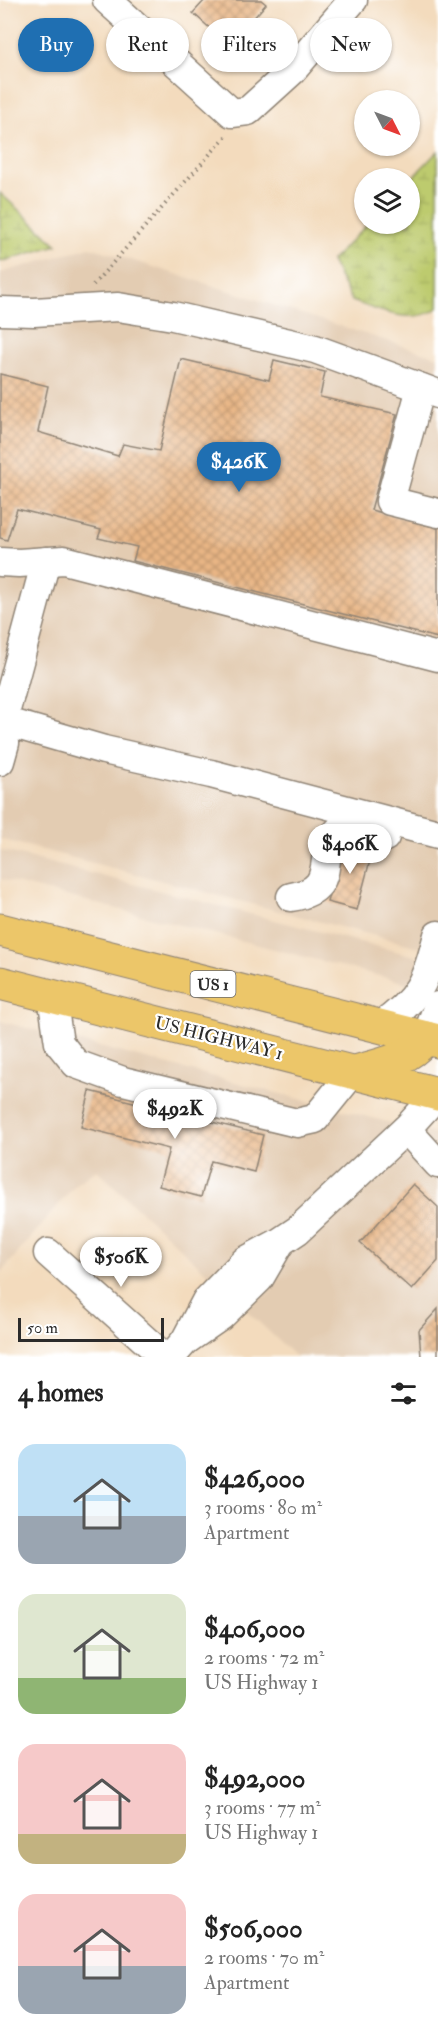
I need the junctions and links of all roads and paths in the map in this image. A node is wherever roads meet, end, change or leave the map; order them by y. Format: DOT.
graph roads {
  1 [pos="107,0"];
  2 [pos="353,0"];
  3 [pos="240,112"];
  4 [pos="77,309"];
  5 [pos="0,311"];
  6 [pos="430,391"];
  7 [pos="438,513"];
  8 [pos="46,561"];
  9 [pos="0,562"];
  10 [pos="438,657"];
  11 [pos="1,721"];
  12 [pos="0,761"];
  13 [pos="427,840"];
  14 [pos="291,897"];
  15 [pos="0,930"];
  16 [pos="438,935"];
  17 [pos="0,983"];
  18 [pos="52,996"];
  19 [pos="438,1006"];
  20 [pos="380,1026"];
  21 [pos="432,1040"];
  22 [pos="353,1072"];
  23 [pos="438,1094"];
  24 [pos="406,1129"];
  25 [pos="438,1164"];
  26 [pos="48,1253"];
  27 [pos="173,1352"];
  1 -- 3 [label="street"];
  2 -- 3 [label="street"];
  3 -- 4 [label="path"];
  4 -- 5 [label="street"];
  4 -- 6 [label="street"];
  6 -- 7 [label="street"];
  8 -- 9 [label="street"];
  8 -- 10 [label="street"];
  8 -- 11 [label="street"];
  11 -- 12 [label="street"];
  11 -- 13 [label="street"];
  13 -- 14 [label="street"];
  15 -- 20 [label="main road, US 1"];
  16 -- 20 [label="street"];
  17 -- 18 [label="main road, US HIGHWAY 1"];
  18 -- 22 [label="main road, US HIGHWAY 1"];
  18 -- 22 [label="street"];
  19 -- 21 [label="street"];
  20 -- 21 [label="main road, US 1"];
  21 -- 22 [label="main road"];
  22 -- 23 [label="main road, US HIGHWAY 1"];
  23 -- 24 [label="street"];
  24 -- 25 [label="street"];
  24 -- 27 [label="street"];
  26 -- 27 [label="street"];
}
